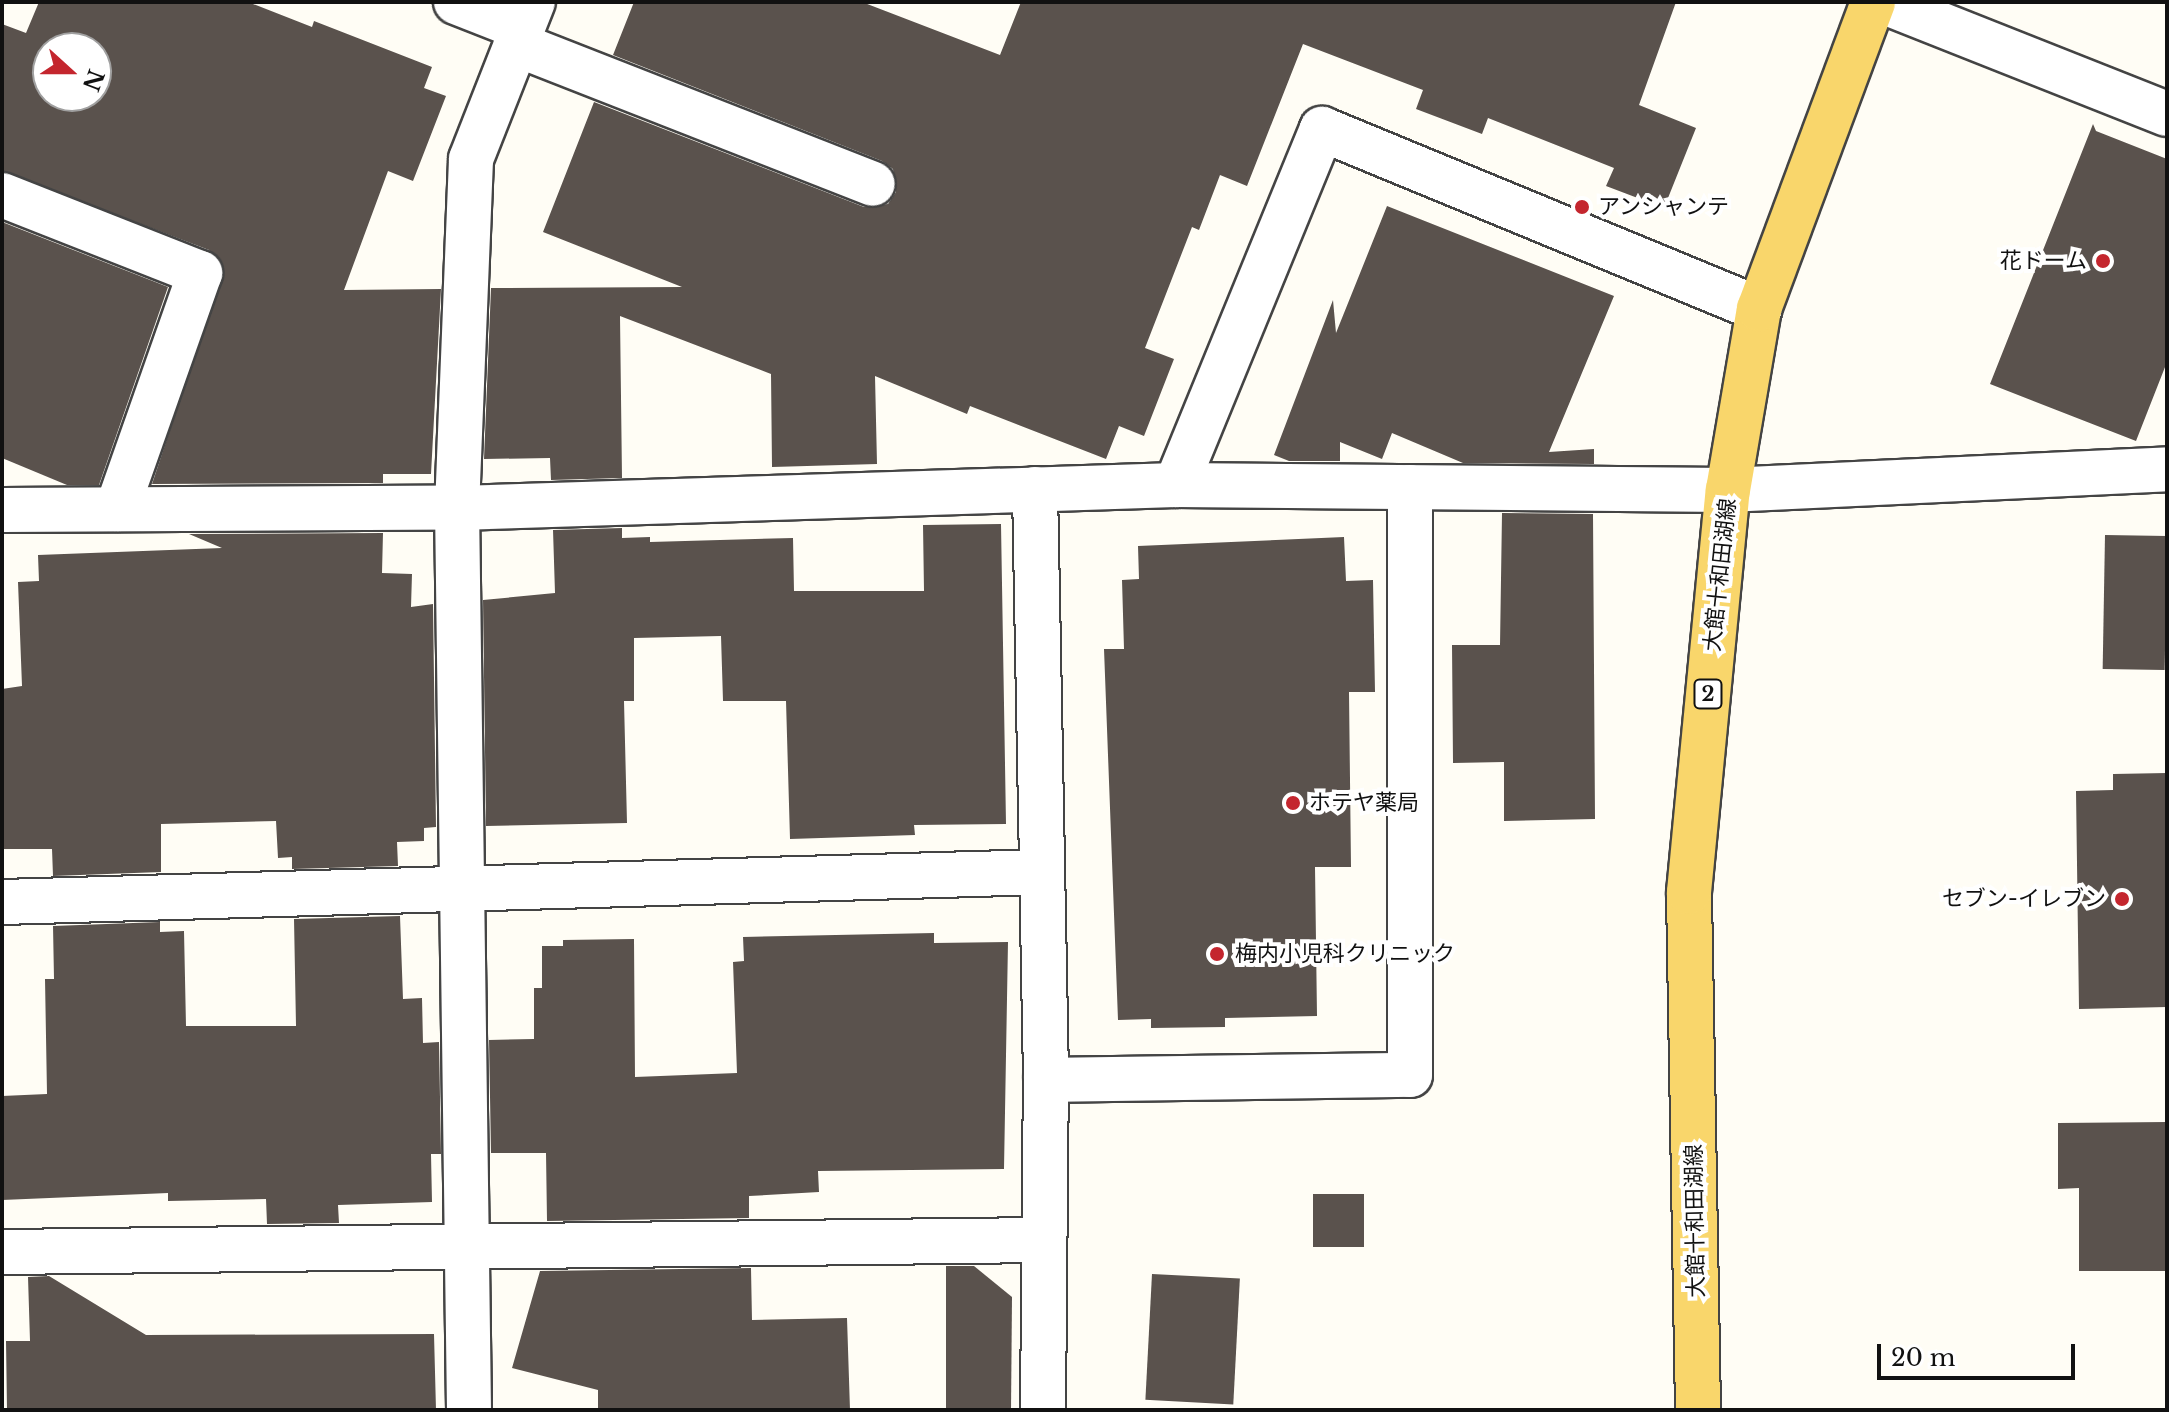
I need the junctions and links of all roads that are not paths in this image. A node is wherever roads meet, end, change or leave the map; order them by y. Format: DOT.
graph roads {
  1 [pos="456,2"];
  2 [pos="1873,2"];
  3 [pos="1884,2"];
  4 [pos="524,25"];
  5 [pos="2167,114"];
  6 [pos="873,184"];
  7 [pos="2,195"];
  8 [pos="1759,309"];
  9 [pos="2167,469"];
  10 [pos="1176,485"];
  11 [pos="1410,487"];
  12 [pos="1035,489"];
  13 [pos="1728,490"];
  14 [pos="457,508"];
  15 [pos="117,509"];
  16 [pos="2,510"];
  17 [pos="1042,872"];
  18 [pos="462,889"];
  19 [pos="2,902"];
  20 [pos="1046,1080"];
  21 [pos="1043,1240"];
  22 [pos="467,1247"];
  23 [pos="2,1252"];
  24 [pos="469,1410"];
  25 [pos="1043,1410"];
  26 [pos="1698,1410"];
  1 -- 4 [label="street"];
  2 -- 8 [label="main road, 大館十和田湖線 / 2"];
  3 -- 5 [label="street"];
  4 -- 6 [label="street"];
  4 -- 14 [label="street"];
  7 -- 15 [label="street"];
  8 -- 10 [label="street"];
  8 -- 13 [label="main road, 大館十和田湖線 / 2"];
  9 -- 13 [label="street"];
  10 -- 11 [label="street"];
  10 -- 12 [label="street"];
  11 -- 13 [label="street"];
  11 -- 20 [label="street"];
  12 -- 14 [label="street"];
  12 -- 17 [label="street"];
  13 -- 26 [label="main road, 大館十和田湖線 / 2"];
  14 -- 15 [label="street"];
  14 -- 18 [label="street"];
  15 -- 16 [label="street"];
  17 -- 18 [label="street"];
  17 -- 20 [label="street"];
  18 -- 19 [label="street"];
  18 -- 22 [label="street"];
  20 -- 21 [label="street"];
  21 -- 22 [label="street"];
  21 -- 25 [label="street"];
  22 -- 23 [label="street"];
  22 -- 24 [label="street"];
}
